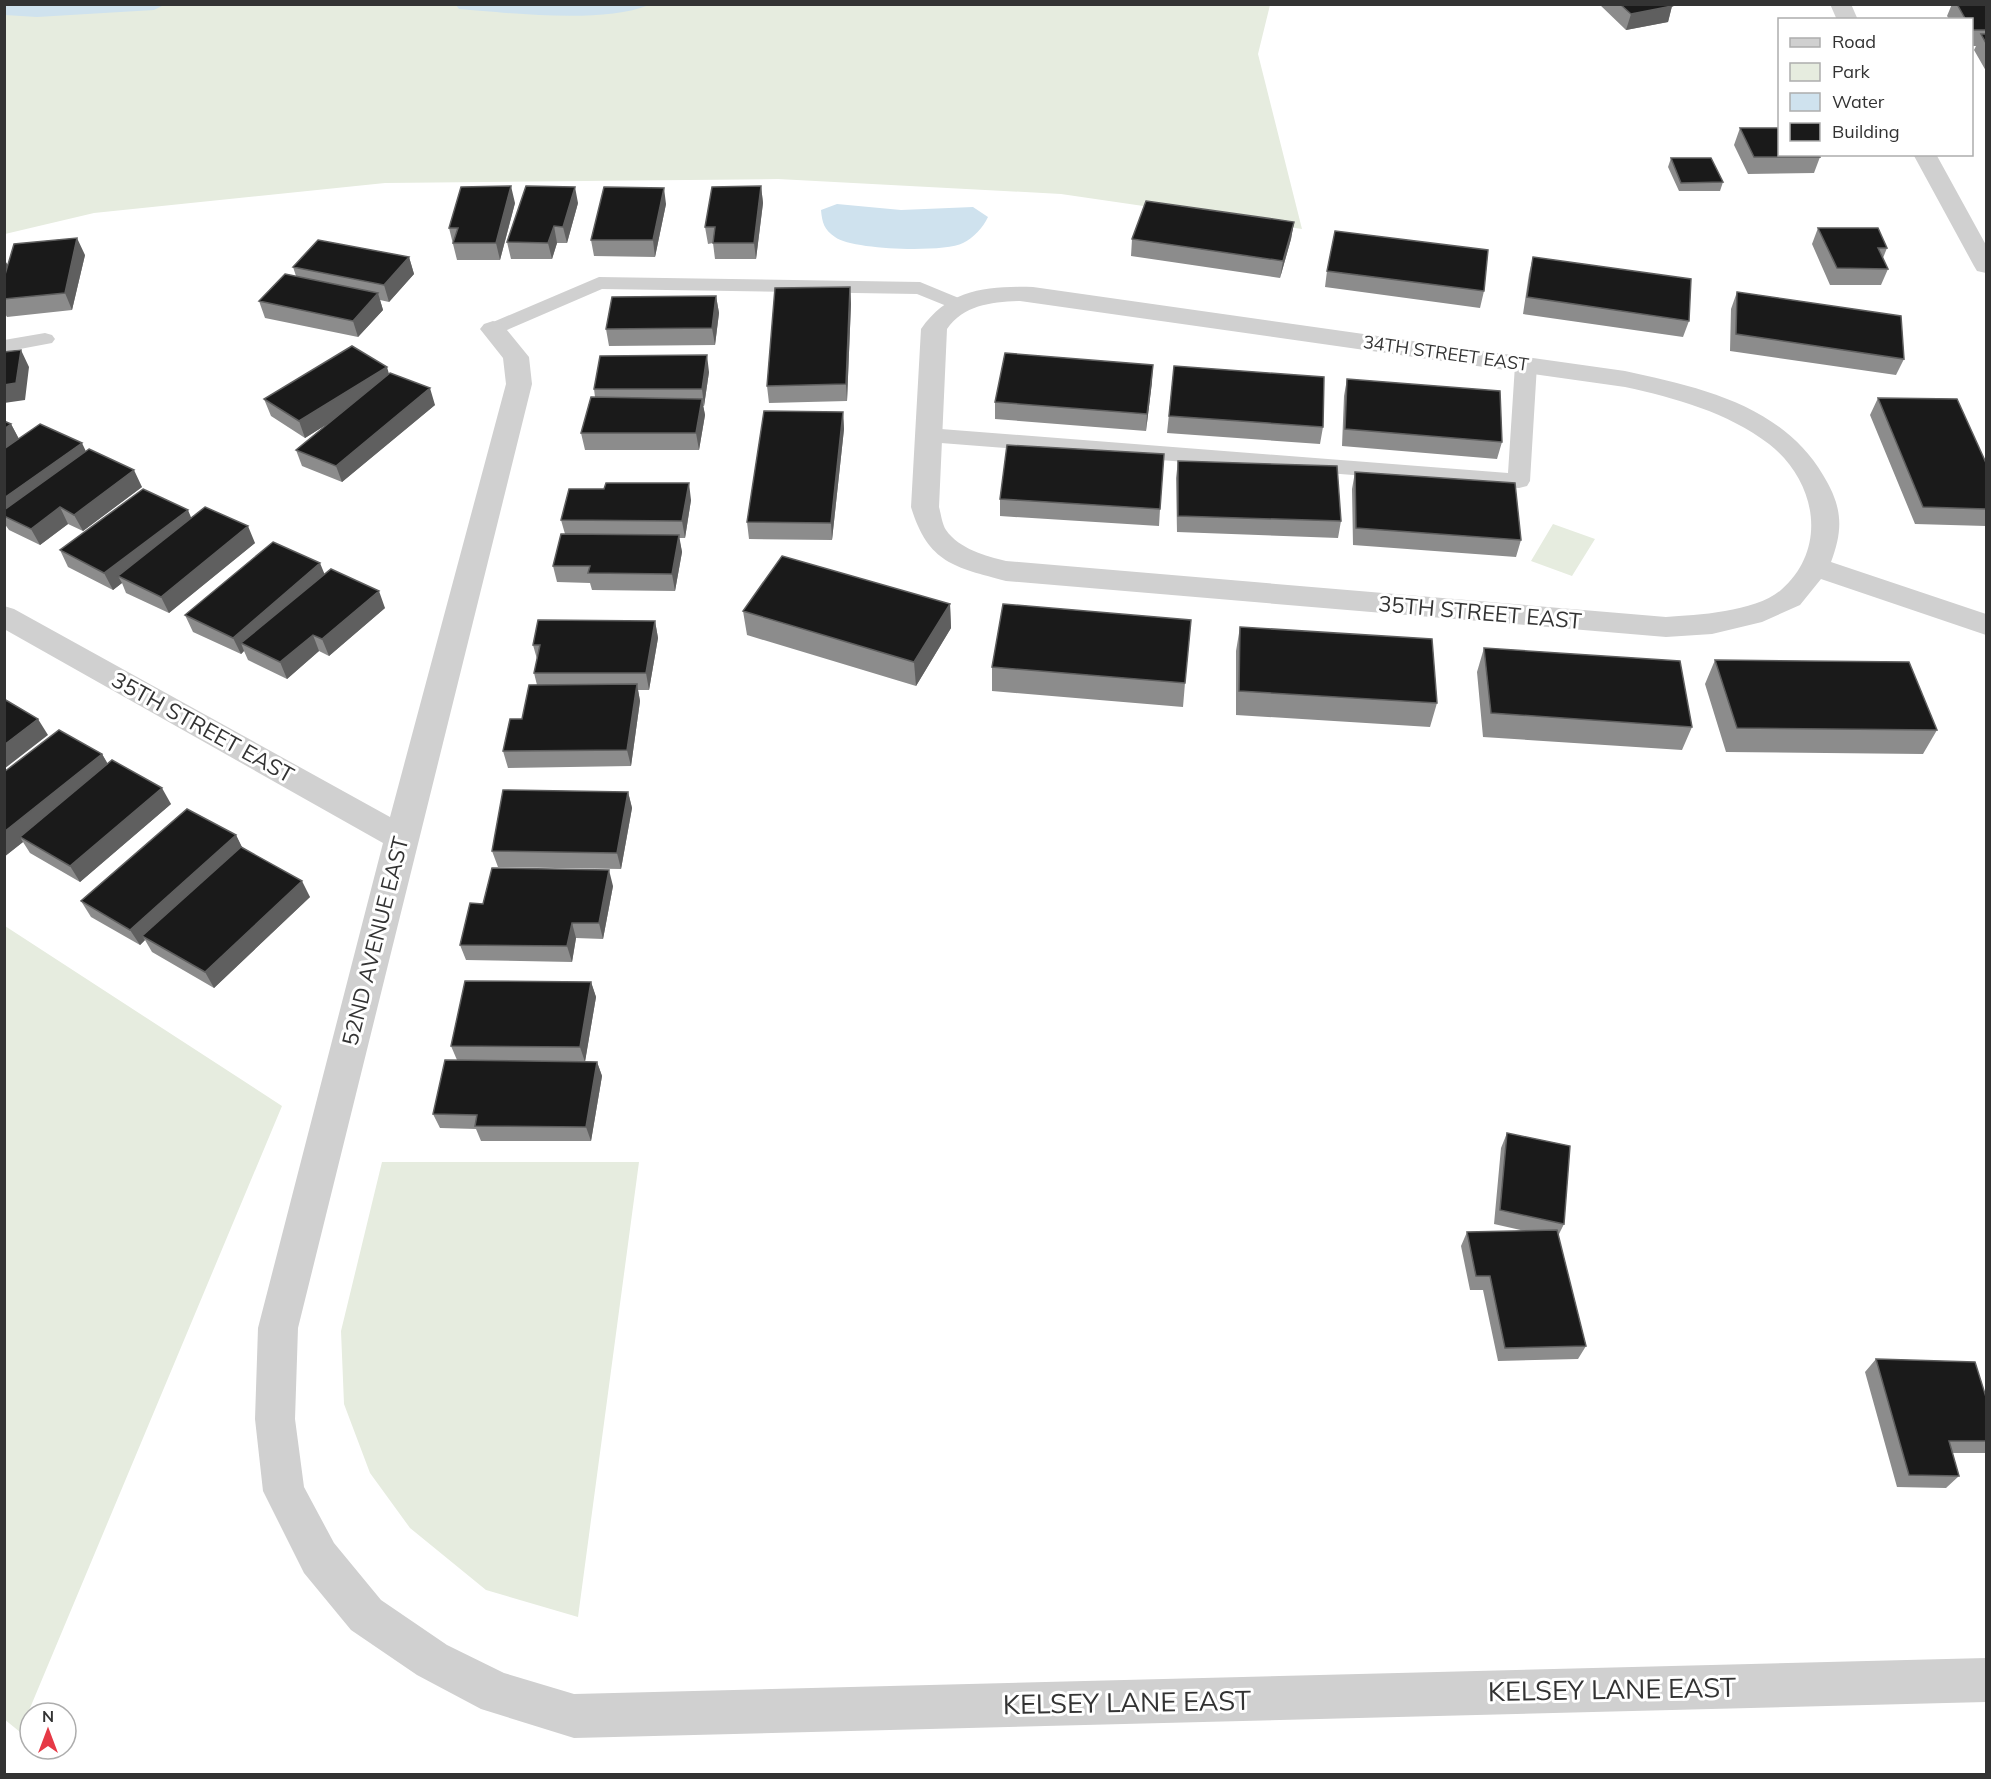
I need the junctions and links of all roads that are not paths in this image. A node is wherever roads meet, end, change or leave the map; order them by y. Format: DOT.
graph roads {
  1 [pos="1840,4"];
  2 [pos="1847,18"];
  3 [pos="1925,156"];
  4 [pos="1986,266"];
  5 [pos="959,305"];
  6 [pos="493,329"];
  7 [pos="45,339"];
  8 [pos="4,346"];
  9 [pos="1526,365"];
  10 [pos="928,435"];
  11 [pos="1815,567"];
  12 [pos="4,615"];
  13 [pos="1986,625"];
  14 [pos="401,838"];
  15 [pos="318,1558"];
  16 [pos="1986,1680"];
  1 -- 2 [label="street"];
  3 -- 4 [label="street"];
  5 -- 6 [label="lane"];
  5 -- 9 [label="street, 34TH STREET EAST"];
  5 -- 10 [label="street"];
  6 -- 14 [label="street, 52ND AVENUE EAST"];
  7 -- 8 [label="lane"];
  9 -- 10 [label="lane"];
  9 -- 11 [label="street, 34TH STREET EAST"];
  10 -- 11 [label="street, 35TH STREET EAST"];
  11 -- 13 [label="street"];
  12 -- 14 [label="street, 35TH STREET EAST"];
  14 -- 15 [label="street, 52ND AVENUE EAST"];
  15 -- 16 [label="street, KELSEY LANE EAST"];
}
